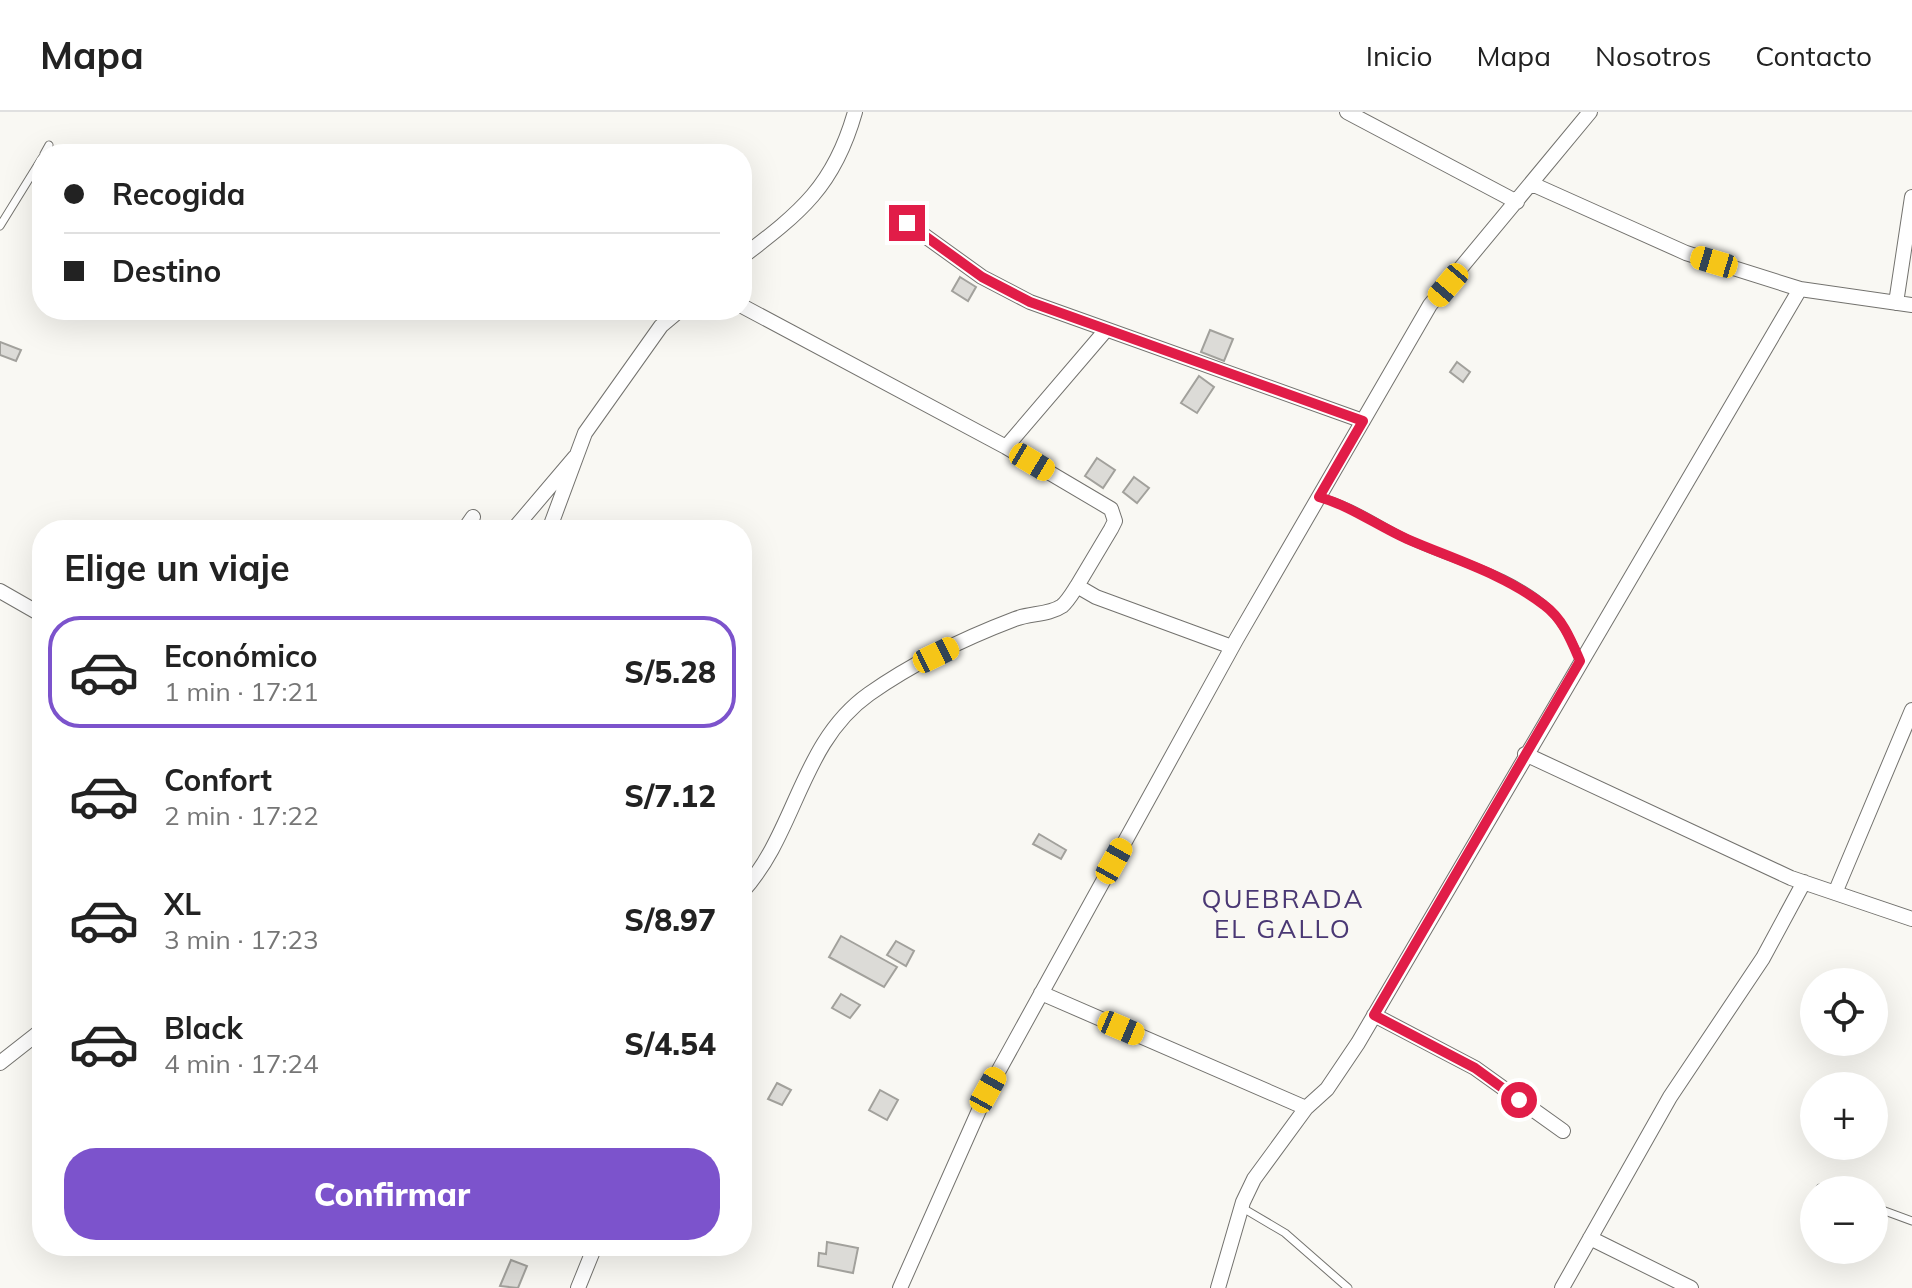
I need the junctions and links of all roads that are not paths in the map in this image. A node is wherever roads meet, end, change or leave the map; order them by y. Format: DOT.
graph roads {
  1 [pos="855,112"];
  2 [pos="1347,112"];
  3 [pos="1590,112"];
  4 [pos="32,176"];
  5 [pos="1532,184"];
  6 [pos="1912,197"];
  7 [pos="1517,202"];
  8 [pos="907,223"];
  9 [pos="0,226"];
  10 [pos="752,249"];
  11 [pos="1800,289"];
  12 [pos="1896,303"];
  13 [pos="1912,305"];
  14 [pos="752,311"];
  15 [pos="668,320"];
  16 [pos="1106,330"];
  17 [pos="1363,421"];
  18 [pos="1006,447"];
  19 [pos="577,455"];
  20 [pos="1319,497"];
  21 [pos="473,517"];
  22 [pos="471,520"];
  23 [pos="521,520"];
  24 [pos="553,520"];
  25 [pos="1077,586"];
  26 [pos="0,591"];
  27 [pos="32,609"];
  28 [pos="1232,647"];
  29 [pos="1580,661"];
  30 [pos="1912,710"];
  31 [pos="1525,754"];
  32 [pos="752,881"];
  33 [pos="1804,882"];
  34 [pos="1835,893"];
  35 [pos="1912,919"];
  36 [pos="1041,993"];
  37 [pos="1374,1015"];
  38 [pos="32,1038"];
  39 [pos="0,1063"];
  40 [pos="1306,1108"];
  41 [pos="1563,1131"];
  42 [pos="1241,1207"];
  43 [pos="1888,1212"];
  44 [pos="1912,1221"];
  45 [pos="1590,1238"];
  46 [pos="591,1256"];
  47 [pos="578,1288"];
  48 [pos="900,1288"];
  49 [pos="1218,1288"];
  50 [pos="1348,1288"];
  51 [pos="1562,1288"];
  52 [pos="1691,1288"];
  1 -- 10 [label="street"];
  2 -- 7 [label="street"];
  3 -- 5 [label="street"];
  4 -- 9 [label="lane"];
  5 -- 7 [label="street"];
  5 -- 11 [label="street"];
  6 -- 12 [label="street"];
  7 -- 17 [label="street"];
  8 -- 16 [label="street"];
  11 -- 12 [label="street"];
  11 -- 29 [label="street"];
  12 -- 13 [label="street"];
  14 -- 18 [label="street"];
  15 -- 19 [label="street"];
  16 -- 17 [label="street"];
  16 -- 18 [label="street"];
  17 -- 20 [label="street"];
  18 -- 25 [label="street"];
  19 -- 23 [label="street"];
  19 -- 24 [label="street"];
  20 -- 28 [label="street"];
  20 -- 29 [label="lane"];
  21 -- 22 [label="street"];
  25 -- 28 [label="street"];
  25 -- 32 [label="street"];
  26 -- 27 [label="street"];
  28 -- 36 [label="street"];
  29 -- 31 [label="street"];
  30 -- 34 [label="street"];
  31 -- 33 [label="street"];
  31 -- 37 [label="street"];
  33 -- 34 [label="street"];
  33 -- 45 [label="street"];
  34 -- 35 [label="street"];
  36 -- 40 [label="street"];
  36 -- 48 [label="street"];
  37 -- 40 [label="street"];
  37 -- 41 [label="street"];
  38 -- 39 [label="street"];
  40 -- 42 [label="street"];
  42 -- 49 [label="street"];
  42 -- 50 [label="lane"];
  43 -- 44 [label="lane"];
  45 -- 51 [label="street"];
  45 -- 52 [label="street"];
  46 -- 47 [label="street"];
}
